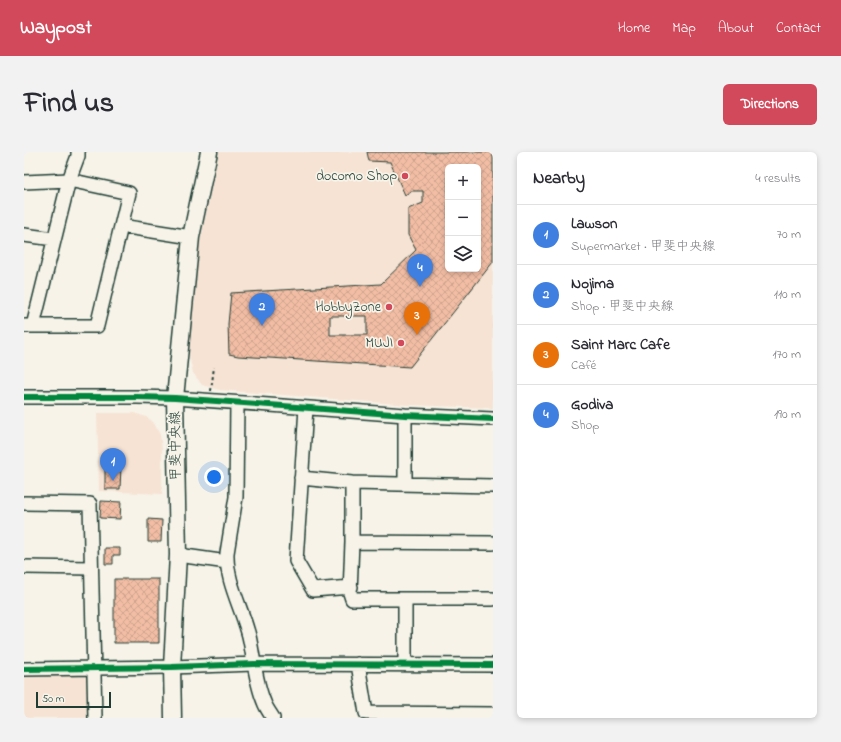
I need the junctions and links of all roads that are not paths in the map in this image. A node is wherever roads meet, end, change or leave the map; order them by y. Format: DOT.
graph roads {
  1 [pos="78,152"];
  2 [pos="209,152"];
  3 [pos="69,180"];
  4 [pos="24,182"];
  5 [pos="121,226"];
  6 [pos="24,235"];
  7 [pos="191,237"];
  8 [pos="54,239"];
  9 [pos="29,326"];
  10 [pos="24,397"];
  11 [pos="175,398"];
  12 [pos="237,402"];
  13 [pos="306,408"];
  14 [pos="405,415"];
  15 [pos="493,419"];
  16 [pos="301,478"];
  17 [pos="352,483"];
  18 [pos="404,484"];
  19 [pos="493,486"];
  20 [pos="24,503"];
  21 [pos="352,542"];
  22 [pos="493,543"];
  23 [pos="178,555"];
  24 [pos="227,562"];
  25 [pos="24,567"];
  26 [pos="91,568"];
  27 [pos="350,587"];
  28 [pos="405,599"];
  29 [pos="493,599"];
  30 [pos="254,664"];
  31 [pos="358,664"];
  32 [pos="405,664"];
  33 [pos="493,665"];
  34 [pos="172,667"];
  35 [pos="24,669"];
  36 [pos="94,669"];
  37 [pos="493,714"];
  38 [pos="95,718"];
  39 [pos="173,718"];
  40 [pos="273,718"];
  1 -- 3 [label="street"];
  2 -- 7 [label="main road, 甲斐中央線"];
  3 -- 4 [label="street"];
  3 -- 5 [label="street"];
  3 -- 8 [label="street"];
  5 -- 7 [label="street"];
  5 -- 9 [label="street"];
  6 -- 8 [label="street"];
  7 -- 11 [label="main road, 甲斐中央線"];
  8 -- 9 [label="street"];
  10 -- 11 [label="street"];
  11 -- 12 [label="street"];
  11 -- 23 [label="main road, 甲斐中央線"];
  12 -- 13 [label="street"];
  12 -- 24 [label="street"];
  13 -- 14 [label="street"];
  13 -- 16 [label="street"];
  14 -- 15 [label="street"];
  14 -- 18 [label="street"];
  16 -- 17 [label="street"];
  16 -- 27 [label="street"];
  17 -- 18 [label="street"];
  17 -- 21 [label="street"];
  18 -- 19 [label="street"];
  20 -- 26 [label="street"];
  21 -- 22 [label="street"];
  21 -- 27 [label="street"];
  23 -- 24 [label="street"];
  23 -- 34 [label="main road, 甲斐中央線"];
  24 -- 30 [label="street"];
  25 -- 26 [label="street"];
  26 -- 36 [label="street"];
  27 -- 28 [label="street"];
  28 -- 29 [label="street"];
  28 -- 32 [label="street"];
  30 -- 31 [label="street"];
  30 -- 34 [label="street"];
  30 -- 40 [label="street"];
  31 -- 32 [label="street"];
  31 -- 37 [label="street"];
  32 -- 33 [label="street"];
  34 -- 36 [label="street"];
  34 -- 39 [label="main road, 甲斐中央線"];
  35 -- 36 [label="street"];
  36 -- 38 [label="street"];
}
